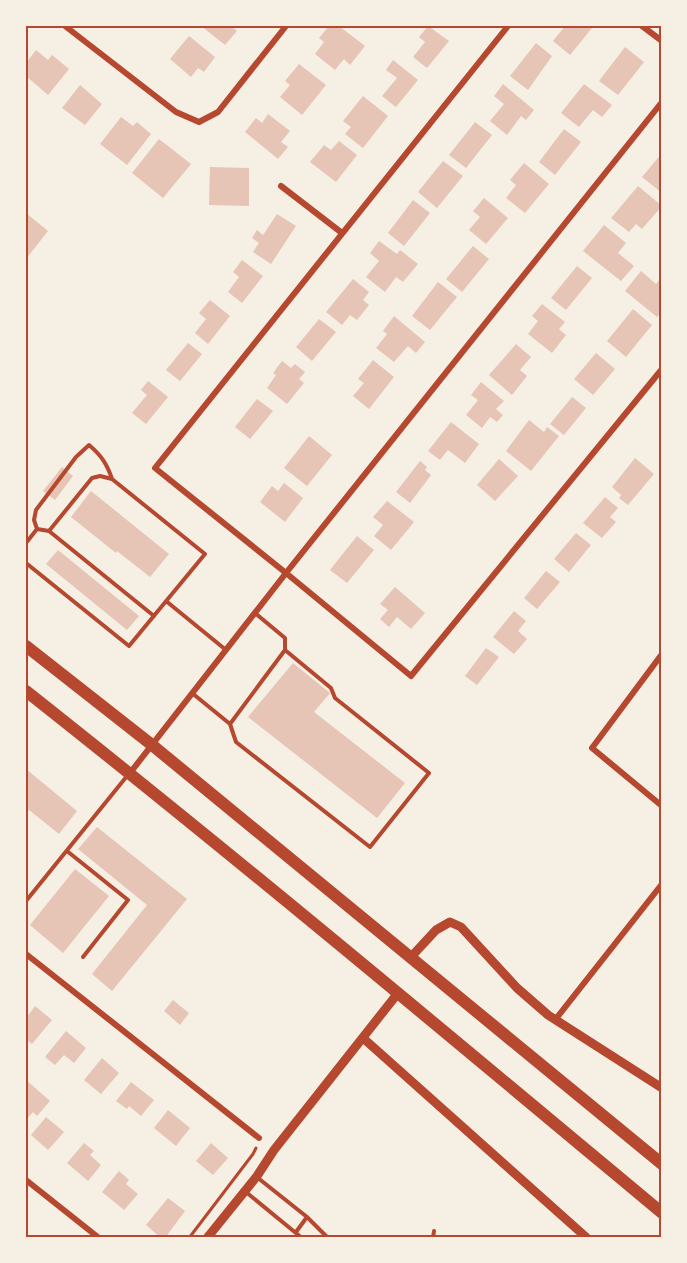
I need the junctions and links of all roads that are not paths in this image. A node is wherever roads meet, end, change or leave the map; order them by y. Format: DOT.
graph roads {
  1 [pos="65,26"];
  2 [pos="286,26"];
  3 [pos="508,26"];
  4 [pos="642,26"];
  5 [pos="662,41"];
  6 [pos="662,102"];
  7 [pos="281,186"];
  8 [pos="342,233"];
  9 [pos="662,369"];
  10 [pos="112,479"];
  11 [pos="37,529"];
  12 [pos="49,531"];
  13 [pos="26,543"];
  14 [pos="26,563"];
  15 [pos="286,573"];
  16 [pos="166,601"];
  17 [pos="255,613"];
  18 [pos="154,616"];
  19 [pos="26,646"];
  20 [pos="226,650"];
  21 [pos="285,650"];
  22 [pos="662,654"];
  23 [pos="26,691"];
  24 [pos="192,693"];
  25 [pos="230,724"];
  26 [pos="152,745"];
  27 [pos="130,773"];
  28 [pos="662,806"];
  29 [pos="67,851"];
  30 [pos="662,884"];
  31 [pos="26,901"];
  32 [pos="26,954"];
  33 [pos="83,957"];
  34 [pos="411,957"];
  35 [pos="398,993"];
  36 [pos="555,1020"];
  37 [pos="363,1038"];
  38 [pos="662,1088"];
  39 [pos="259,1138"];
  40 [pos="662,1164"];
  41 [pos="257,1176"];
  42 [pos="26,1180"];
  43 [pos="245,1191"];
  44 [pos="662,1213"];
  45 [pos="307,1217"];
  46 [pos="221,1220"];
  47 [pos="434,1231"];
  48 [pos="296,1232"];
  49 [pos="99,1238"];
  50 [pos="207,1238"];
  51 [pos="212,1238"];
  52 [pos="302,1238"];
  53 [pos="328,1238"];
  54 [pos="433,1238"];
  55 [pos="587,1238"];
  1 -- 2 [label="street"];
  3 -- 8 [label="street"];
  4 -- 5 [label="street"];
  6 -- 15 [label="street"];
  7 -- 8 [label="street"];
  8 -- 15 [label="street"];
  9 -- 15 [label="street"];
  10 -- 11 [label="lane"];
  10 -- 12 [label="lane"];
  10 -- 16 [label="lane"];
  11 -- 12 [label="lane"];
  11 -- 13 [label="lane"];
  12 -- 18 [label="lane"];
  14 -- 18 [label="lane"];
  15 -- 17 [label="street"];
  16 -- 18 [label="lane"];
  16 -- 20 [label="lane"];
  17 -- 20 [label="street"];
  17 -- 21 [label="lane"];
  19 -- 26 [label="main road"];
  20 -- 24 [label="street"];
  21 -- 25 [label="lane"];
  21 -- 25 [label="lane"];
  22 -- 28 [label="street"];
  23 -- 27 [label="main road"];
  24 -- 25 [label="lane"];
  24 -- 26 [label="street"];
  26 -- 27 [label="street"];
  26 -- 34 [label="main road"];
  27 -- 29 [label="lane"];
  27 -- 35 [label="main road"];
  29 -- 31 [label="lane"];
  29 -- 33 [label="lane"];
  30 -- 36 [label="street"];
  32 -- 39 [label="street"];
  34 -- 36 [label="street"];
  34 -- 40 [label="main road"];
  35 -- 37 [label="street"];
  35 -- 44 [label="main road"];
  36 -- 38 [label="street"];
  37 -- 41 [label="street"];
  37 -- 55 [label="street"];
  41 -- 43 [label="street"];
  41 -- 45 [label="lane"];
  42 -- 49 [label="street"];
  43 -- 46 [label="street"];
  43 -- 48 [label="lane"];
  45 -- 48 [label="lane"];
  45 -- 53 [label="lane"];
  46 -- 50 [label="street"];
  46 -- 51 [label="street"];
  47 -- 54 [label="lane"];
  48 -- 52 [label="lane"];
}
